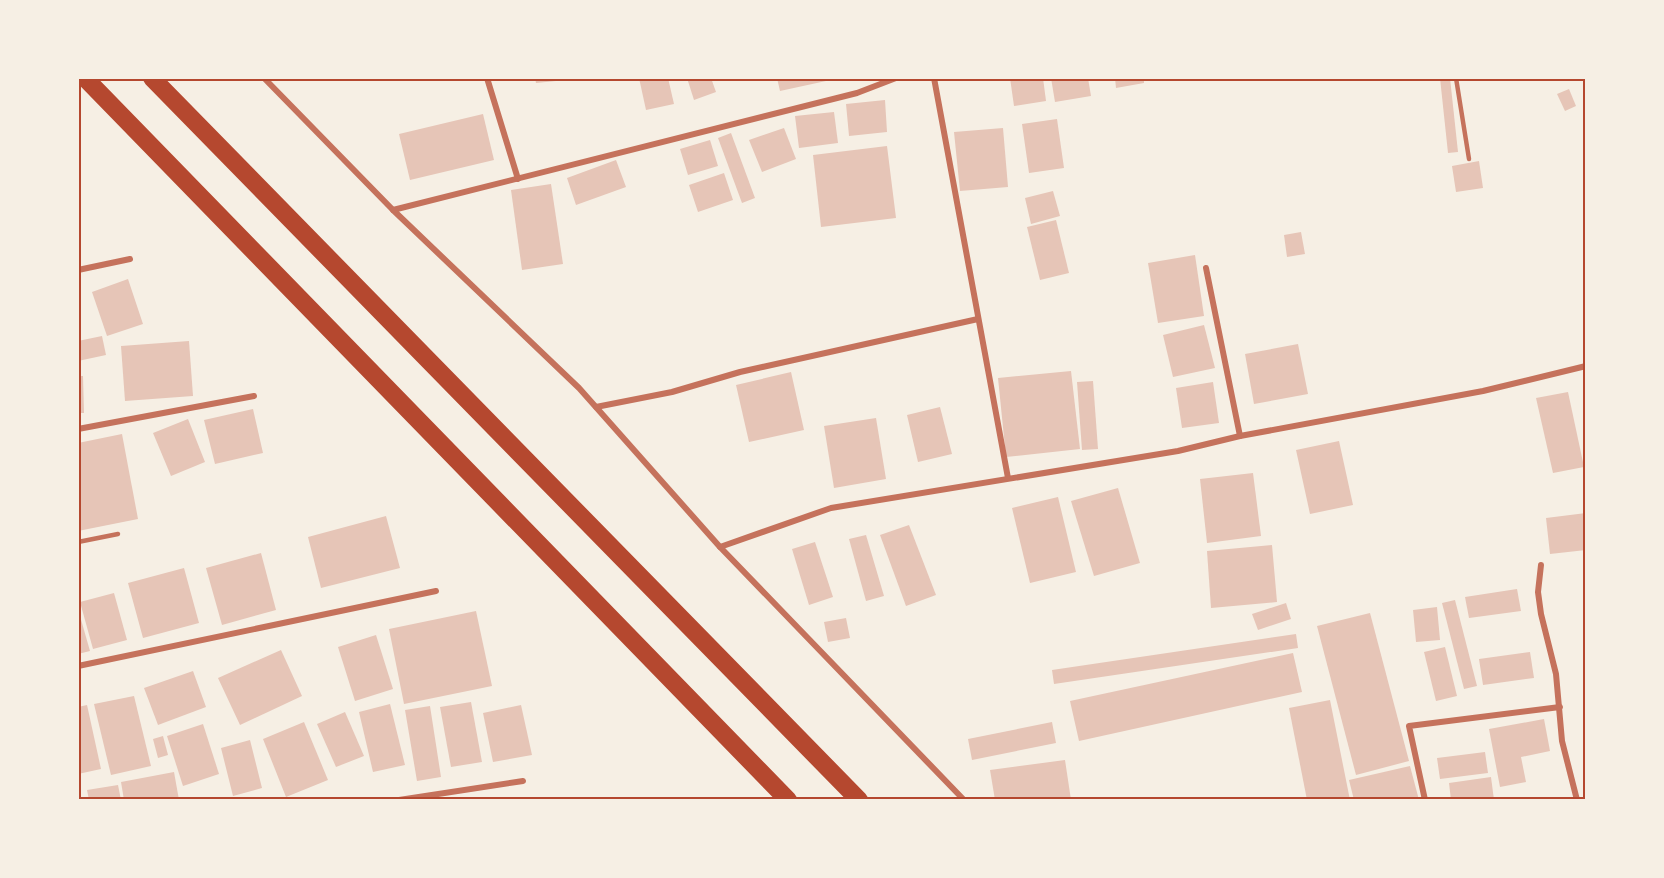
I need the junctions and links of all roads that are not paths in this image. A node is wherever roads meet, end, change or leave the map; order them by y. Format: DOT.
graph roads {
  1 [pos="85,78"];
  2 [pos="152,78"];
  3 [pos="264,78"];
  4 [pos="487,78"];
  5 [pos="896,78"];
  6 [pos="934,78"];
  7 [pos="1456,78"];
  8 [pos="1469,159"];
  9 [pos="518,179"];
  10 [pos="393,210"];
  11 [pos="130,259"];
  12 [pos="1206,268"];
  13 [pos="78,270"];
  14 [pos="978,319"];
  15 [pos="1586,366"];
  16 [pos="254,396"];
  17 [pos="596,407"];
  18 [pos="78,429"];
  19 [pos="1240,436"];
  20 [pos="1008,478"];
  21 [pos="118,534"];
  22 [pos="78,542"];
  23 [pos="720,547"];
  24 [pos="1541,565"];
  25 [pos="436,591"];
  26 [pos="78,666"];
  27 [pos="1560,707"];
  28 [pos="523,782"];
  29 [pos="399,800"];
  30 [pos="788,800"];
  31 [pos="859,800"];
  32 [pos="964,800"];
  33 [pos="1425,800"];
  34 [pos="1577,800"];
  1 -- 30 [label="highway"];
  2 -- 31 [label="highway"];
  3 -- 10 [label="street"];
  4 -- 9 [label="street"];
  5 -- 9 [label="street"];
  6 -- 14 [label="street"];
  7 -- 8 [label="lane"];
  9 -- 10 [label="street"];
  10 -- 17 [label="street"];
  11 -- 13 [label="street"];
  12 -- 19 [label="street"];
  14 -- 17 [label="street"];
  14 -- 20 [label="street"];
  15 -- 19 [label="street"];
  16 -- 18 [label="street"];
  17 -- 23 [label="street"];
  19 -- 20 [label="street"];
  20 -- 23 [label="street"];
  21 -- 22 [label="lane"];
  23 -- 32 [label="street"];
  24 -- 27 [label="street"];
  25 -- 26 [label="street"];
  27 -- 33 [label="street"];
  27 -- 34 [label="street"];
  28 -- 29 [label="street"];
}
